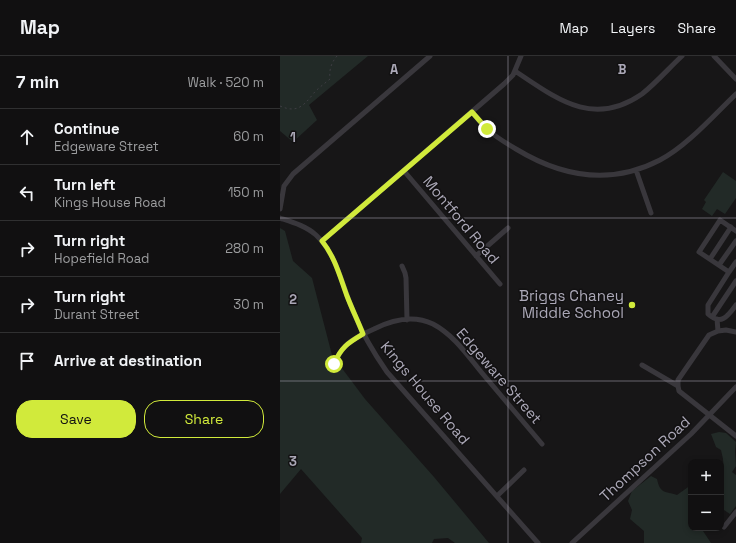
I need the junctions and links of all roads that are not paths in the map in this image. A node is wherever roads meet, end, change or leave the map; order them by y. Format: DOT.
graph roads {
  1 [pos="430,56"];
  2 [pos="521,56"];
  3 [pos="682,56"];
  4 [pos="714,56"];
  5 [pos="515,70"];
  6 [pos="736,79"];
  7 [pos="736,94"];
  8 [pos="472,112"];
  9 [pos="636,170"];
  10 [pos="404,171"];
  11 [pos="280,209"];
  12 [pos="651,213"];
  13 [pos="280,218"];
  14 [pos="508,228"];
  15 [pos="734,229"];
  16 [pos="322,241"];
  17 [pos="736,241"];
  18 [pos="476,256"];
  19 [pos="710,259"];
  20 [pos="736,262"];
  21 [pos="720,265"];
  22 [pos="402,266"];
  23 [pos="729,272"];
  24 [pos="736,281"];
  25 [pos="500,284"];
  26 [pos="736,305"];
  27 [pos="715,318"];
  28 [pos="407,320"];
  29 [pos="718,331"];
  30 [pos="736,332"];
  31 [pos="363,334"];
  32 [pos="334,364"];
  33 [pos="642,365"];
  34 [pos="678,386"];
  35 [pos="736,387"];
  36 [pos="710,414"];
  37 [pos="736,436"];
  38 [pos="542,444"];
  39 [pos="524,470"];
  40 [pos="497,496"];
  41 [pos="736,512"];
  42 [pos="724,527"];
  43 [pos="538,543"];
  44 [pos="572,543"];
  1 -- 11 [label="street"];
  2 -- 5 [label="street"];
  3 -- 5 [label="street"];
  4 -- 6 [label="street"];
  5 -- 8 [label="street"];
  7 -- 9 [label="street"];
  8 -- 9 [label="street"];
  8 -- 10 [label="street"];
  9 -- 12 [label="street"];
  10 -- 16 [label="street"];
  10 -- 18 [label="street, Montford Road"];
  13 -- 16 [label="street, Kings House Road"];
  14 -- 18 [label="street"];
  15 -- 19 [label="street"];
  15 -- 19 [label="street"];
  16 -- 31 [label="street, Kings House Road"];
  17 -- 21 [label="street"];
  18 -- 25 [label="street, Montford Road"];
  19 -- 21 [label="street"];
  20 -- 23 [label="street"];
  21 -- 23 [label="street"];
  22 -- 28 [label="street"];
  23 -- 27 [label="street"];
  24 -- 27 [label="street"];
  26 -- 27 [label="street"];
  27 -- 29 [label="street"];
  28 -- 31 [label="street, Edgeware Street"];
  28 -- 38 [label="street, Edgeware Street"];
  29 -- 30 [label="street"];
  29 -- 34 [label="street"];
  31 -- 32 [label="street, Edgeware Street"];
  31 -- 40 [label="street, Kings House Road"];
  33 -- 34 [label="street"];
  34 -- 36 [label="street"];
  35 -- 36 [label="street"];
  36 -- 37 [label="street, Thompson Road"];
  36 -- 44 [label="street, Thompson Road"];
  39 -- 40 [label="street"];
  40 -- 43 [label="street, Kings House Road"];
  41 -- 42 [label="street"];
}
